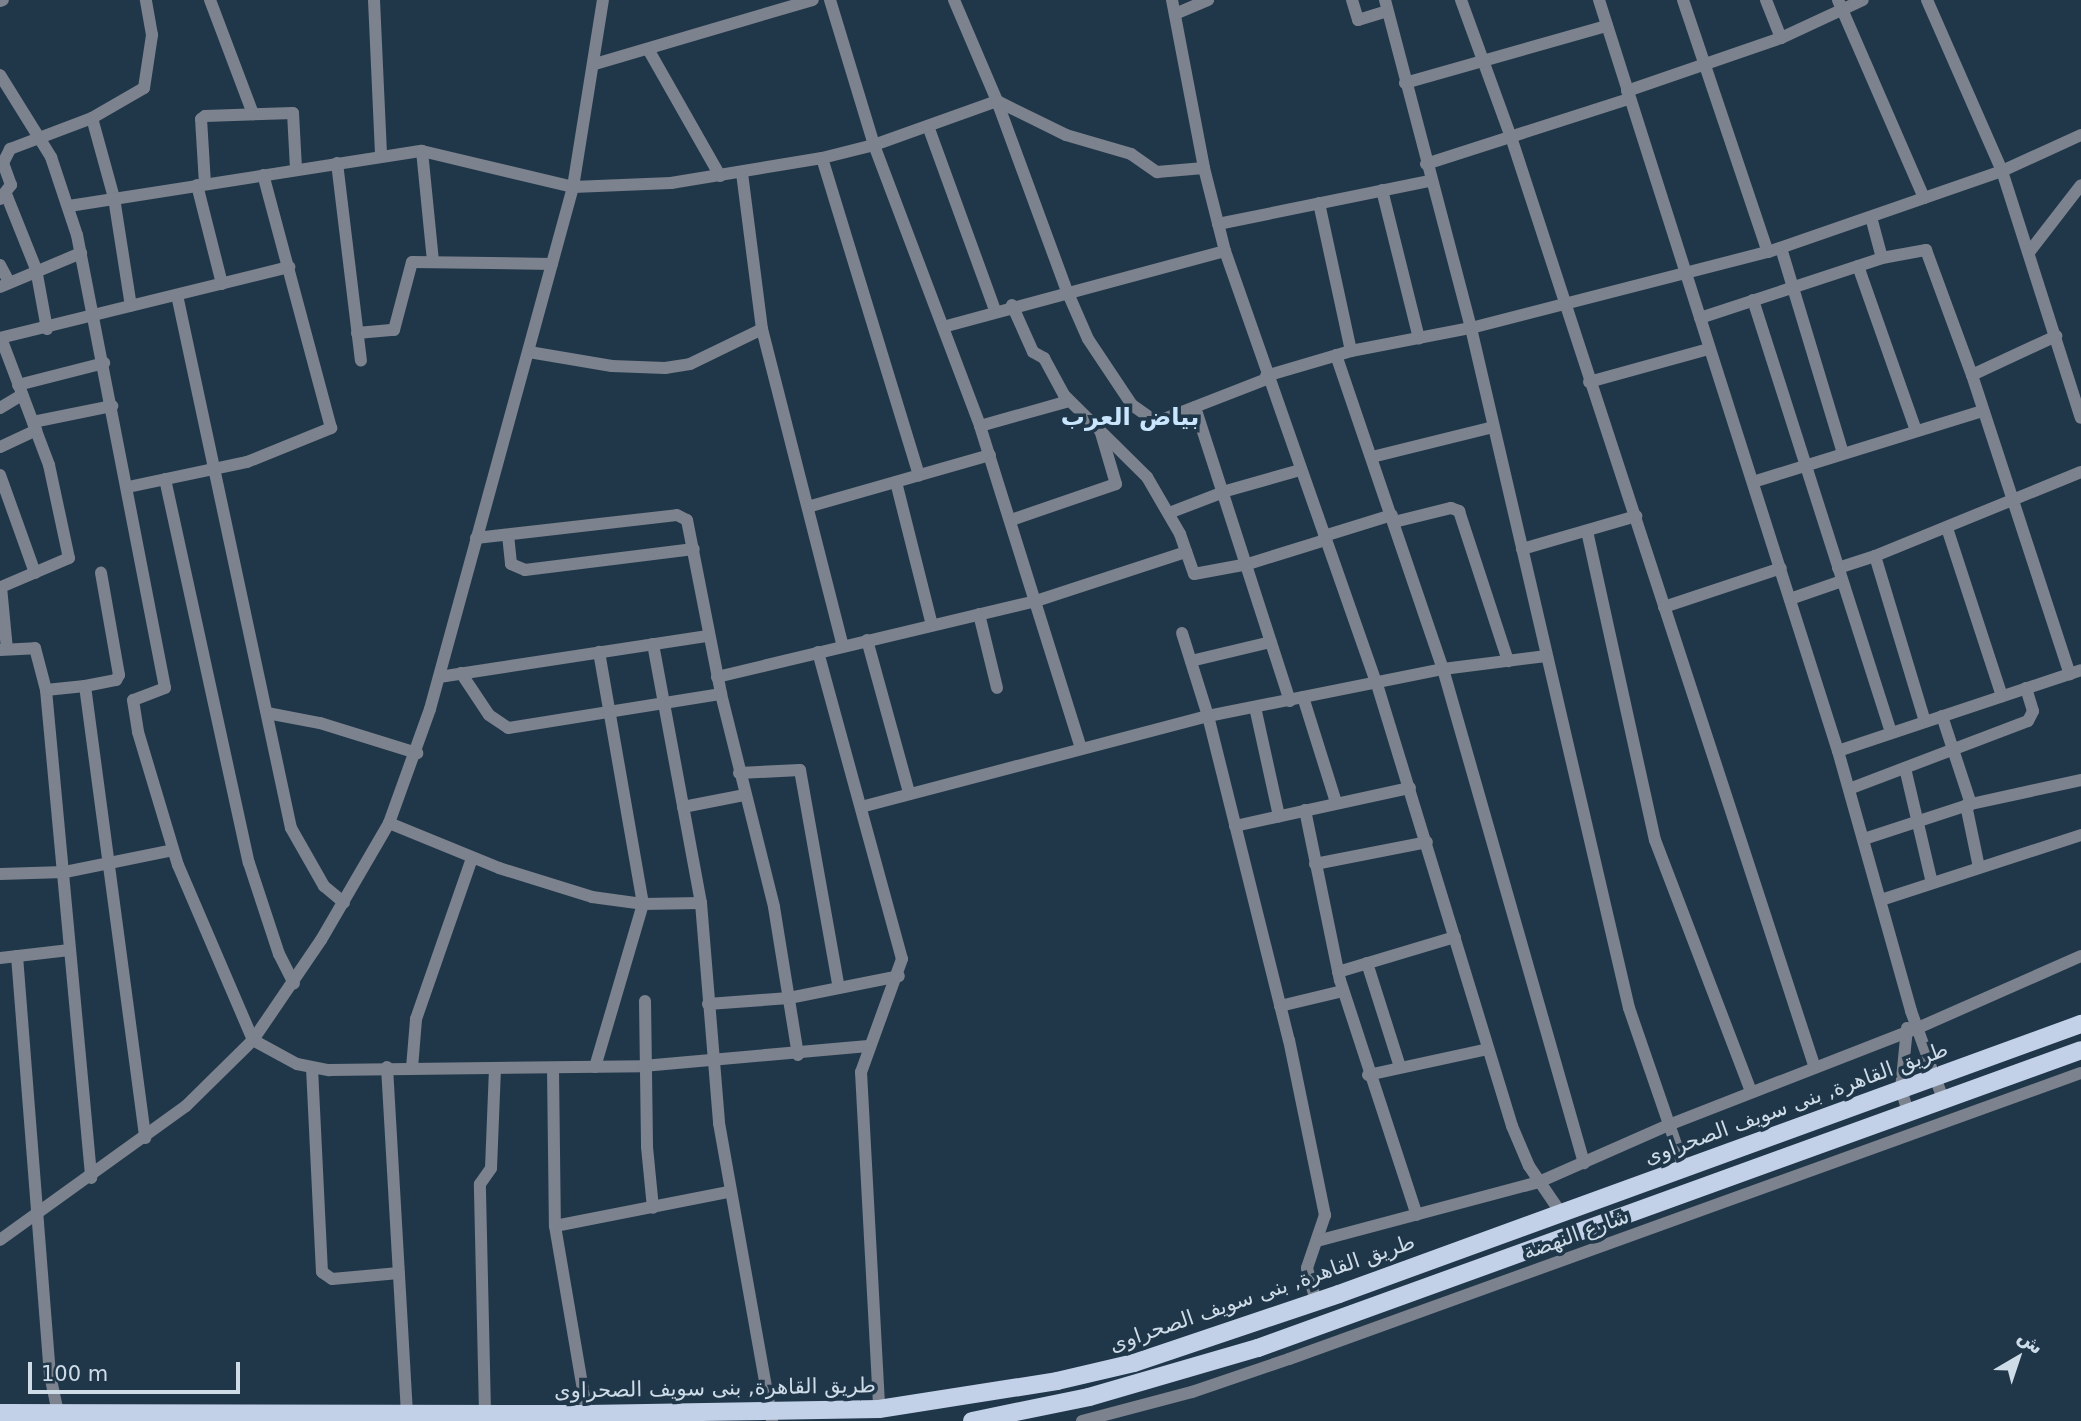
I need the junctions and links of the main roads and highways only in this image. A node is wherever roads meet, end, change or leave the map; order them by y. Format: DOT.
graph roads {
  1 [pos="2081,1024"];
  2 [pos="2081,1050"];
  3 [pos="0,1413"];
  4 [pos="118,1415"];
  5 [pos="772,1416"];
  6 [pos="972,1421"];
  1 -- 5 [label="main road, طريق القاهرة, بنى سويف الصحراوى"];
  2 -- 6 [label="main road"];
  3 -- 4 [label="main road, طريق القاهرة, بنى سويف الصحراوى"];
  4 -- 5 [label="main road, طريق القاهرة, بنى سويف الصحراوى"];
}
